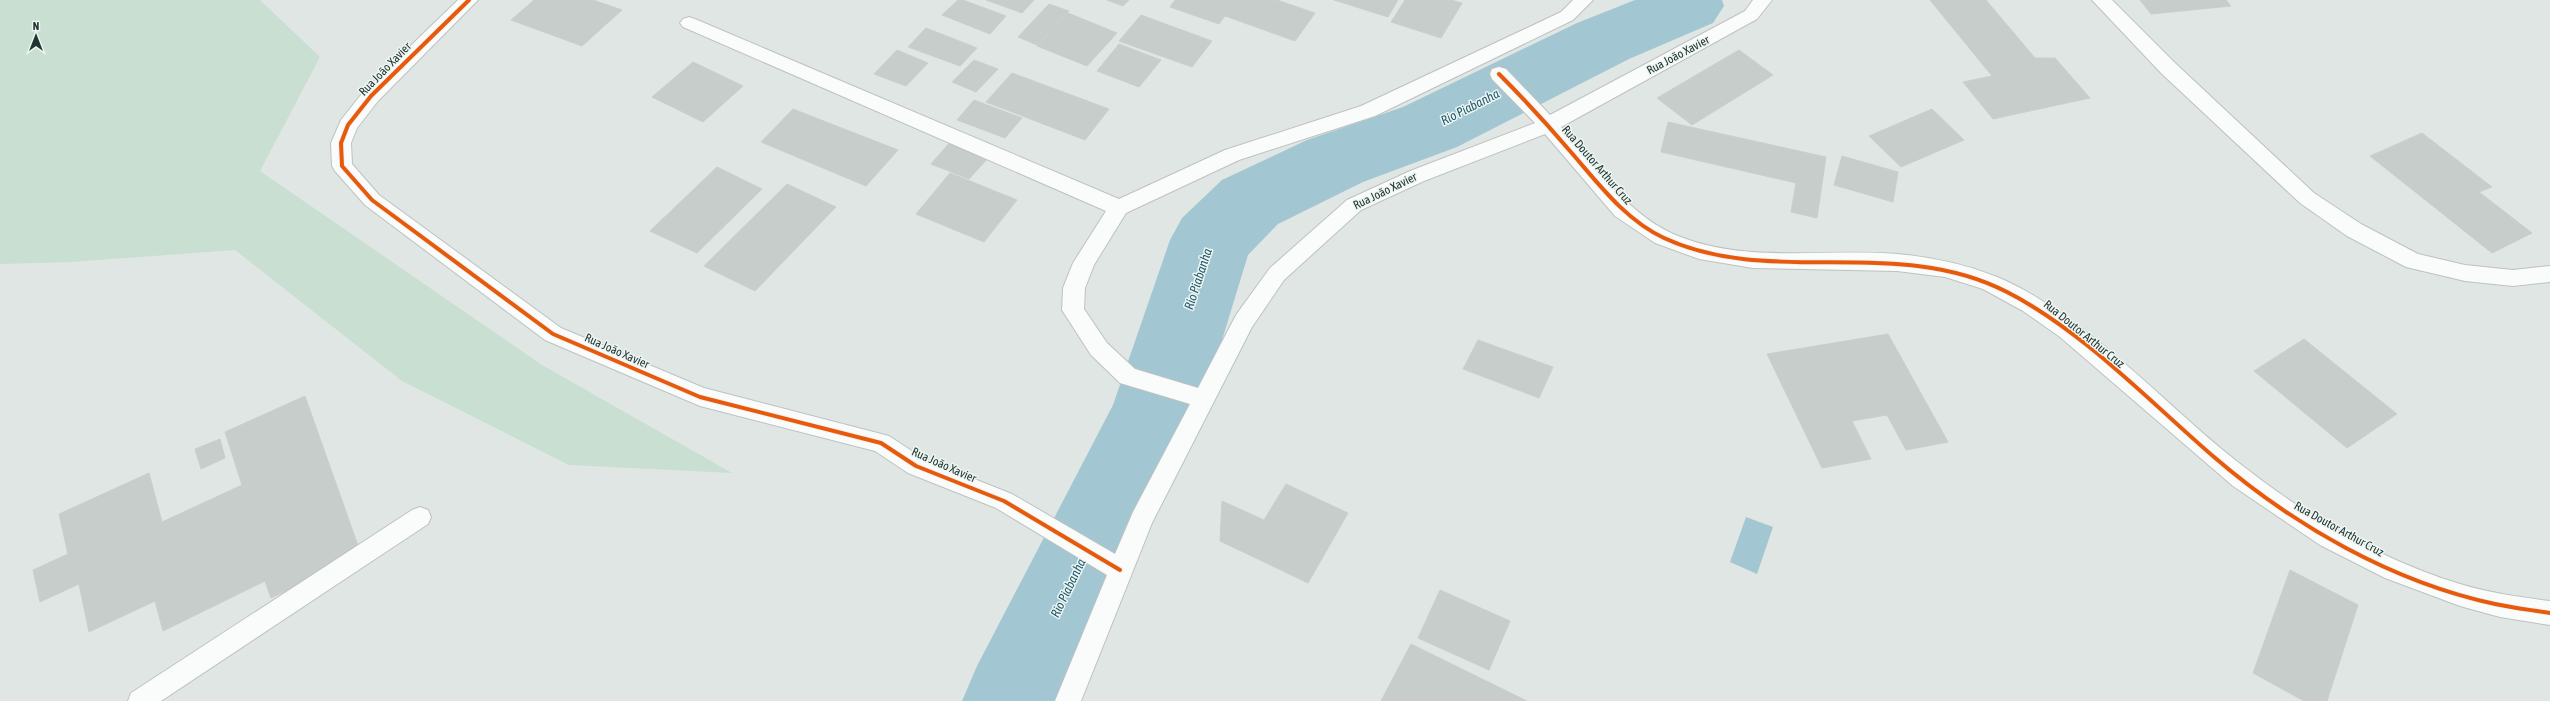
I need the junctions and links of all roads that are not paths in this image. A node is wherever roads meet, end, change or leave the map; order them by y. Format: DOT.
graph roads {
  1 [pos="470,0"];
  2 [pos="1584,0"];
  3 [pos="1763,0"];
  4 [pos="2101,0"];
  5 [pos="689,23"];
  6 [pos="1499,74"];
  7 [pos="1541,117"];
  8 [pos="1119,208"];
  9 [pos="2550,274"];
  10 [pos="1204,399"];
  11 [pos="420,517"];
  12 [pos="1118,570"];
  13 [pos="2550,613"];
  14 [pos="140,701"];
  15 [pos="1068,701"];
  1 -- 12 [label="street, Rua João Xavier"];
  2 -- 8 [label="street"];
  3 -- 7 [label="street, Rua João Xavier"];
  4 -- 9 [label="street"];
  5 -- 8 [label="street"];
  6 -- 7 [label="street, Rua Doutor Arthur Cruz"];
  7 -- 10 [label="street, Rua João Xavier"];
  7 -- 13 [label="street, Rua Doutor Arthur Cruz"];
  8 -- 10 [label="street"];
  10 -- 12 [label="street, Rua João Xavier"];
  11 -- 14 [label="lane"];
  12 -- 15 [label="street, Rua João Xavier"];
}
